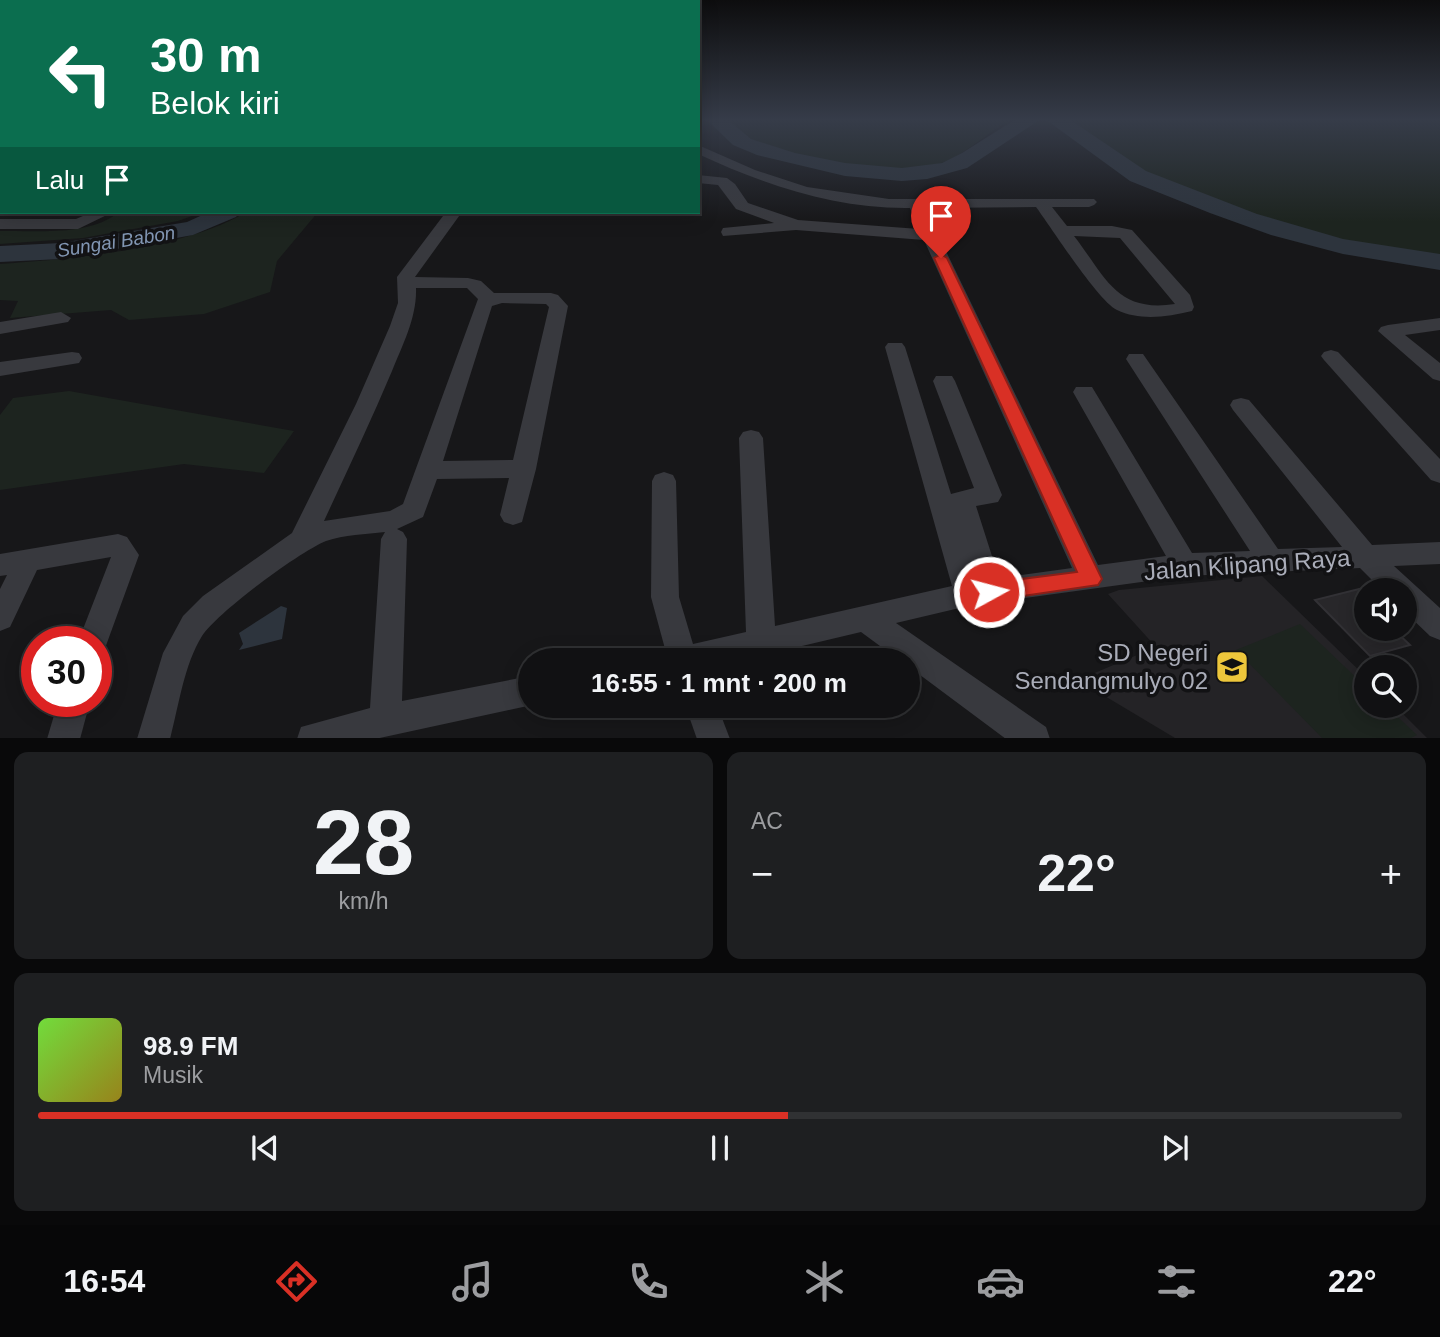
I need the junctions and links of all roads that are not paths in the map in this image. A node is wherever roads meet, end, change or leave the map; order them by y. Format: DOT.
graph roads {
  1 [pos="708,153"];
  2 [pos="700,179"];
  3 [pos="1040,202"];
  4 [pos="1088,202"];
  5 [pos="916,205"];
  6 [pos="742,206"];
  7 [pos="56,214"];
  8 [pos="100,214"];
  9 [pos="452,214"];
  10 [pos="0,224"];
  11 [pos="44,225"];
  12 [pos="800,226"];
  13 [pos="747,230"];
  14 [pos="1061,231"];
  15 [pos="729,232"];
  16 [pos="930,235"];
  17 [pos="406,282"];
  18 [pos="489,299"];
  19 [pos="61,318"];
  20 [pos="1440,324"];
  21 [pos="0,328"];
  22 [pos="895,347"];
  23 [pos="1331,356"];
  24 [pos="72,358"];
  25 [pos="1136,359"];
  26 [pos="1436,368"];
  27 [pos="0,369"];
  28 [pos="944,381"];
  29 [pos="1084,392"];
  30 [pos="1241,405"];
  31 [pos="751,438"];
  32 [pos="524,469"];
  33 [pos="428,470"];
  34 [pos="1440,474"];
  35 [pos="664,481"];
  36 [pos="513,515"];
  37 [pos="394,539"];
  38 [pos="302,540"];
  39 [pos="1440,553"];
  40 [pos="1366,557"];
  41 [pos="28,560"];
  42 [pos="1271,561"];
  43 [pos="0,565"];
  44 [pos="1185,565"];
  45 [pos="1388,578"];
  46 [pos="1091,579"];
  47 [pos="979,593"];
  48 [pos="1417,605"];
  49 [pos="864,617"];
  50 [pos="0,618"];
  51 [pos="98,626"];
  52 [pos="1440,627"];
  53 [pos="761,642"];
  54 [pos="680,648"];
  55 [pos="735,648"];
  56 [pos="518,693"];
  57 [pos="69,717"];
  58 [pos="706,718"];
  59 [pos="385,720"];
  60 [pos="63,738"];
  61 [pos="153,738"];
  62 [pos="313,738"];
  63 [pos="714,738"];
  64 [pos="1034,738"];
  1 -- 5 [label="street"];
  2 -- 6 [label="street"];
  3 -- 4 [label="street"];
  3 -- 5 [label="street"];
  3 -- 14 [label="street"];
  5 -- 16 [label="street"];
  6 -- 12 [label="street"];
  6 -- 13 [label="street"];
  7 -- 11 [label="street"];
  8 -- 11 [label="street"];
  9 -- 17 [label="street"];
  10 -- 11 [label="street"];
  12 -- 13 [label="street"];
  12 -- 16 [label="street"];
  13 -- 15 [label="street"];
  14 -- 14 [label="street"];
  16 -- 46 [label="street"];
  17 -- 18 [label="street"];
  17 -- 38 [label="street"];
  18 -- 32 [label="street"];
  18 -- 33 [label="street"];
  19 -- 21 [label="street"];
  20 -- 26 [label="street"];
  22 -- 47 [label="street"];
  23 -- 34 [label="street"];
  24 -- 27 [label="street"];
  25 -- 42 [label="street"];
  28 -- 47 [label="street"];
  29 -- 44 [label="street"];
  30 -- 40 [label="street"];
  31 -- 53 [label="street"];
  32 -- 33 [label="street"];
  32 -- 36 [label="street"];
  33 -- 38 [label="street"];
  35 -- 54 [label="street"];
  37 -- 59 [label="street"];
  38 -- 61 [label="street"];
  39 -- 40 [label="street, Jalan Klipang Raya"];
  40 -- 42 [label="street, Jalan Klipang Raya"];
  40 -- 45 [label="street"];
  41 -- 43 [label="street"];
  41 -- 50 [label="street"];
  41 -- 51 [label="street"];
  42 -- 44 [label="street, Jalan Klipang Raya"];
  44 -- 46 [label="street, Jalan Klipang Raya"];
  46 -- 47 [label="street, Jalan Klipang Raya"];
  47 -- 49 [label="street, Jalan Klipang Raya"];
  48 -- 52 [label="street"];
  49 -- 53 [label="street, Jalan Klipang Raya"];
  49 -- 64 [label="street"];
  53 -- 55 [label="street, Jalan Klipang Raya"];
  56 -- 59 [label="street"];
  57 -- 60 [label="street"];
  58 -- 63 [label="street"];
  59 -- 62 [label="street"];
}
